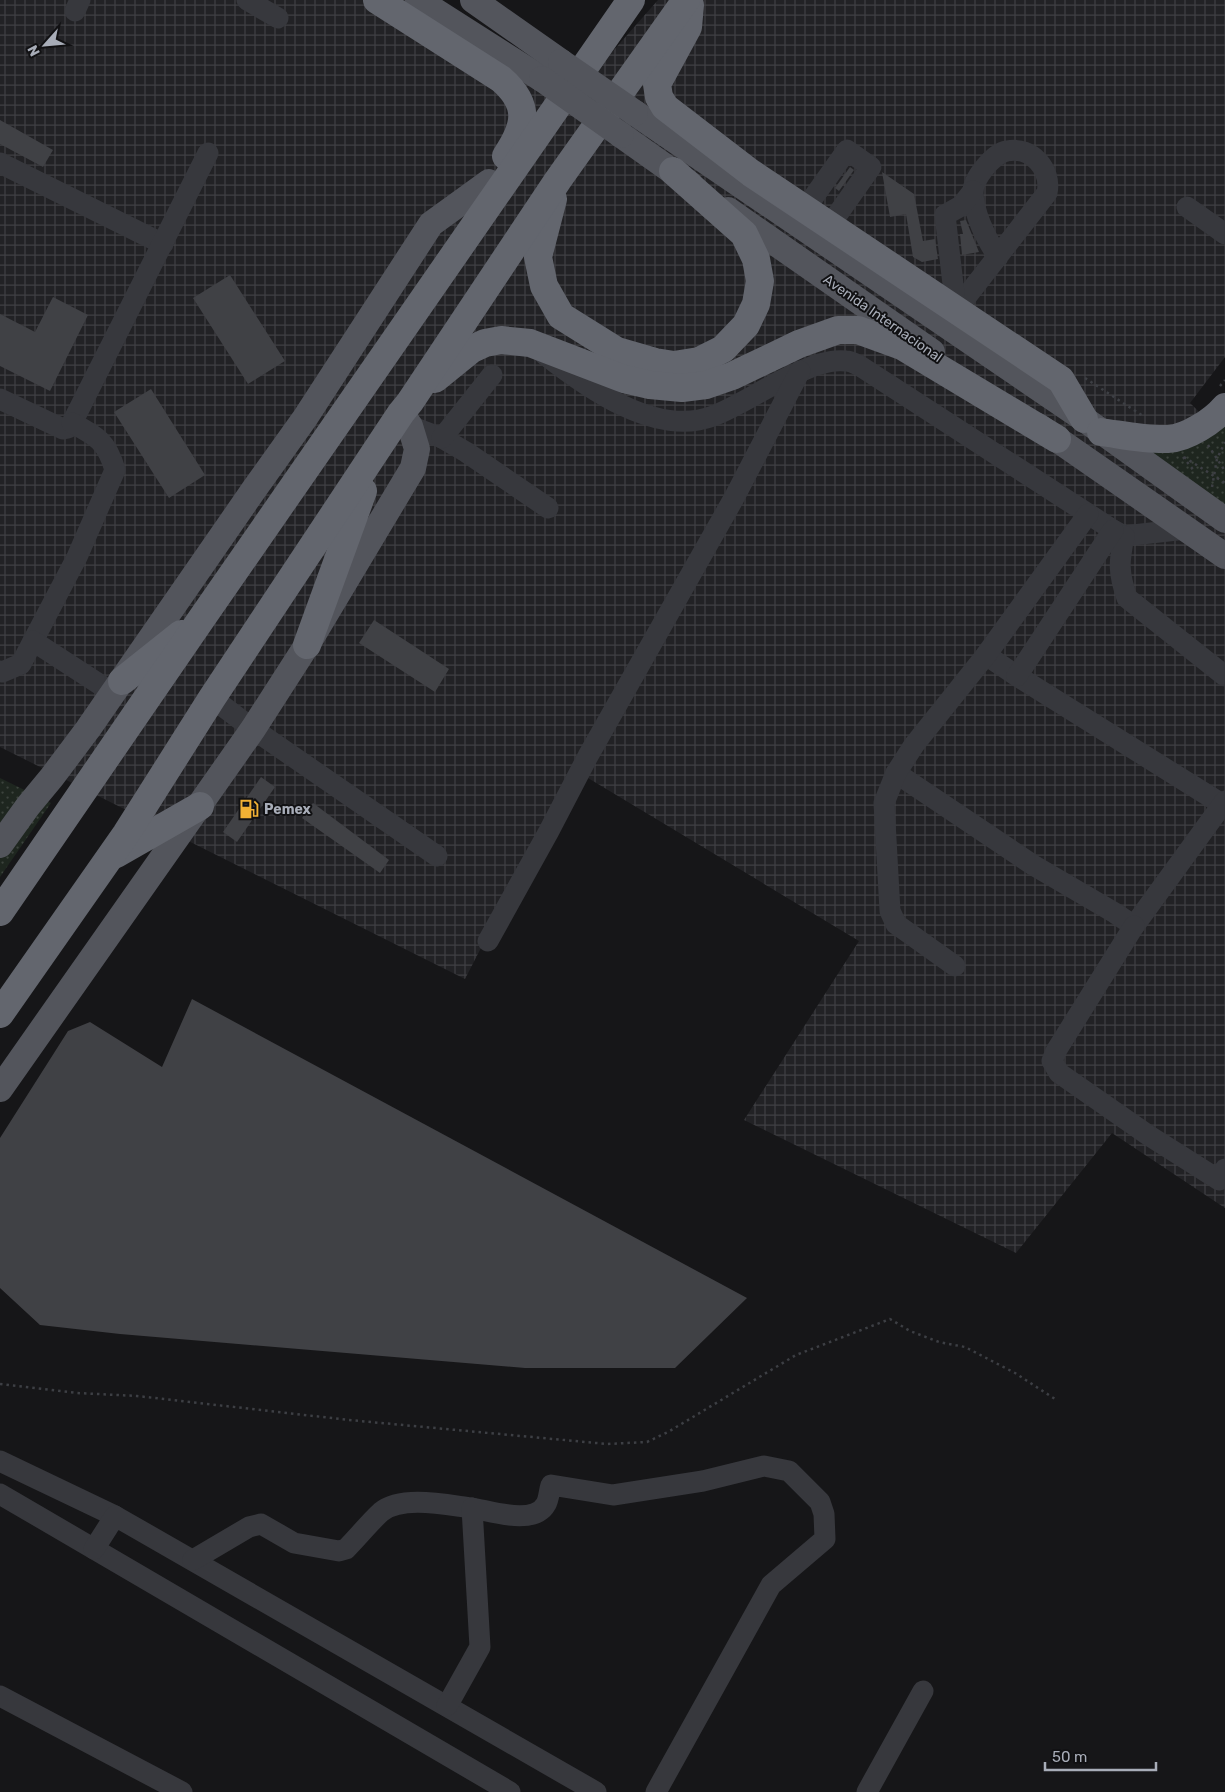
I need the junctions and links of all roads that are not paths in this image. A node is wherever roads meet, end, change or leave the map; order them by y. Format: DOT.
graph roads {
  1 [pos="247,0"];
  2 [pos="377,0"];
  3 [pos="418,0"];
  4 [pos="473,0"];
  5 [pos="630,0"];
  6 [pos="686,0"];
  7 [pos="690,0"];
  8 [pos="278,18"];
  9 [pos="208,153"];
  10 [pos="0,163"];
  11 [pos="673,171"];
  12 [pos="558,180"];
  13 [pos="489,182"];
  14 [pos="973,192"];
  15 [pos="1187,207"];
  16 [pos="805,208"];
  17 [pos="830,226"];
  18 [pos="1225,234"];
  19 [pos="163,244"];
  20 [pos="998,257"];
  21 [pos="435,282"];
  22 [pos="956,310"];
  23 [pos="530,343"];
  24 [pos="800,371"];
  25 [pos="492,374"];
  26 [pos="1222,397"];
  27 [pos="0,399"];
  28 [pos="407,414"];
  29 [pos="72,423"];
  30 [pos="1092,425"];
  31 [pos="442,438"];
  32 [pos="1057,439"];
  33 [pos="378,450"];
  34 [pos="548,508"];
  35 [pos="1088,514"];
  36 [pos="1225,520"];
  37 [pos="1186,530"];
  38 [pos="1119,533"];
  39 [pos="1225,556"];
  40 [pos="202,618"];
  41 [pos="34,641"];
  42 [pos="307,645"];
  43 [pos="986,655"];
  44 [pos="0,671"];
  45 [pos="1017,676"];
  46 [pos="1225,676"];
  47 [pos="117,687"];
  48 [pos="212,698"];
  49 [pos="253,729"];
  50 [pos="896,773"];
  51 [pos="1224,804"];
  52 [pos="200,806"];
  53 [pos="0,845"];
  54 [pos="437,856"];
  55 [pos="108,859"];
  56 [pos="0,912"];
  57 [pos="1134,926"];
  58 [pos="488,941"];
  59 [pos="955,966"];
  60 [pos="0,1014"];
  61 [pos="0,1089"];
  62 [pos="1223,1178"];
  63 [pos="0,1461"];
  64 [pos="0,1494"];
  65 [pos="472,1508"];
  66 [pos="115,1516"];
  67 [pos="94,1548"];
  68 [pos="193,1560"];
  69 [pos="923,1691"];
  70 [pos="0,1696"];
  71 [pos="447,1706"];
  72 [pos="182,1792"];
  73 [pos="510,1792"];
  74 [pos="596,1792"];
  75 [pos="656,1792"];
  76 [pos="867,1792"];
  1 -- 8 [label="street"];
  2 -- 13 [label="highway"];
  3 -- 11 [label="main road, Avenida Internacional, bridge"];
  4 -- 30 [label="main road, Avenida Internacional, bridge"];
  5 -- 21 [label="highway"];
  6 -- 12 [label="highway"];
  7 -- 16 [label="highway"];
  9 -- 19 [label="street"];
  10 -- 19 [label="street"];
  11 -- 12 [label="highway"];
  11 -- 32 [label="main road, Avenida Internacional"];
  12 -- 28 [label="highway"];
  13 -- 21 [label="highway"];
  13 -- 47 [label="main road"];
  14 -- 20 [label="street"];
  14 -- 20 [label="street"];
  14 -- 22 [label="street"];
  15 -- 18 [label="street"];
  16 -- 17 [label="highway"];
  16 -- 17 [label="street"];
  17 -- 22 [label="highway"];
  19 -- 29 [label="street"];
  20 -- 22 [label="street"];
  21 -- 40 [label="highway"];
  22 -- 30 [label="highway"];
  23 -- 24 [label="street"];
  23 -- 28 [label="highway"];
  23 -- 32 [label="highway"];
  24 -- 35 [label="street"];
  24 -- 58 [label="street"];
  25 -- 31 [label="street"];
  26 -- 30 [label="highway"];
  27 -- 29 [label="street"];
  28 -- 31 [label="street"];
  28 -- 33 [label="highway"];
  28 -- 42 [label="main road"];
  29 -- 41 [label="street"];
  30 -- 36 [label="main road, Avenida Internacional"];
  31 -- 34 [label="street"];
  32 -- 37 [label="main road, Avenida Internacional"];
  33 -- 42 [label="highway"];
  33 -- 48 [label="highway"];
  35 -- 38 [label="street"];
  35 -- 43 [label="street"];
  37 -- 38 [label="street"];
  37 -- 39 [label="main road, Avenida Internacional"];
  38 -- 45 [label="street"];
  38 -- 46 [label="street"];
  40 -- 47 [label="highway"];
  40 -- 56 [label="highway"];
  41 -- 44 [label="street"];
  41 -- 47 [label="street"];
  42 -- 49 [label="main road"];
  43 -- 45 [label="street"];
  43 -- 50 [label="street"];
  45 -- 51 [label="street"];
  47 -- 53 [label="main road"];
  48 -- 49 [label="street"];
  48 -- 55 [label="highway"];
  49 -- 52 [label="main road"];
  49 -- 54 [label="street"];
  50 -- 57 [label="street"];
  50 -- 59 [label="street"];
  51 -- 57 [label="street"];
  52 -- 55 [label="highway"];
  52 -- 61 [label="main road"];
  55 -- 60 [label="highway"];
  57 -- 62 [label="street"];
  63 -- 66 [label="street"];
  64 -- 67 [label="street"];
  65 -- 68 [label="street"];
  65 -- 71 [label="street"];
  65 -- 75 [label="street"];
  66 -- 67 [label="street"];
  66 -- 68 [label="street"];
  67 -- 73 [label="street"];
  68 -- 71 [label="street"];
  69 -- 76 [label="street"];
  70 -- 72 [label="street"];
  71 -- 74 [label="street"];
}
